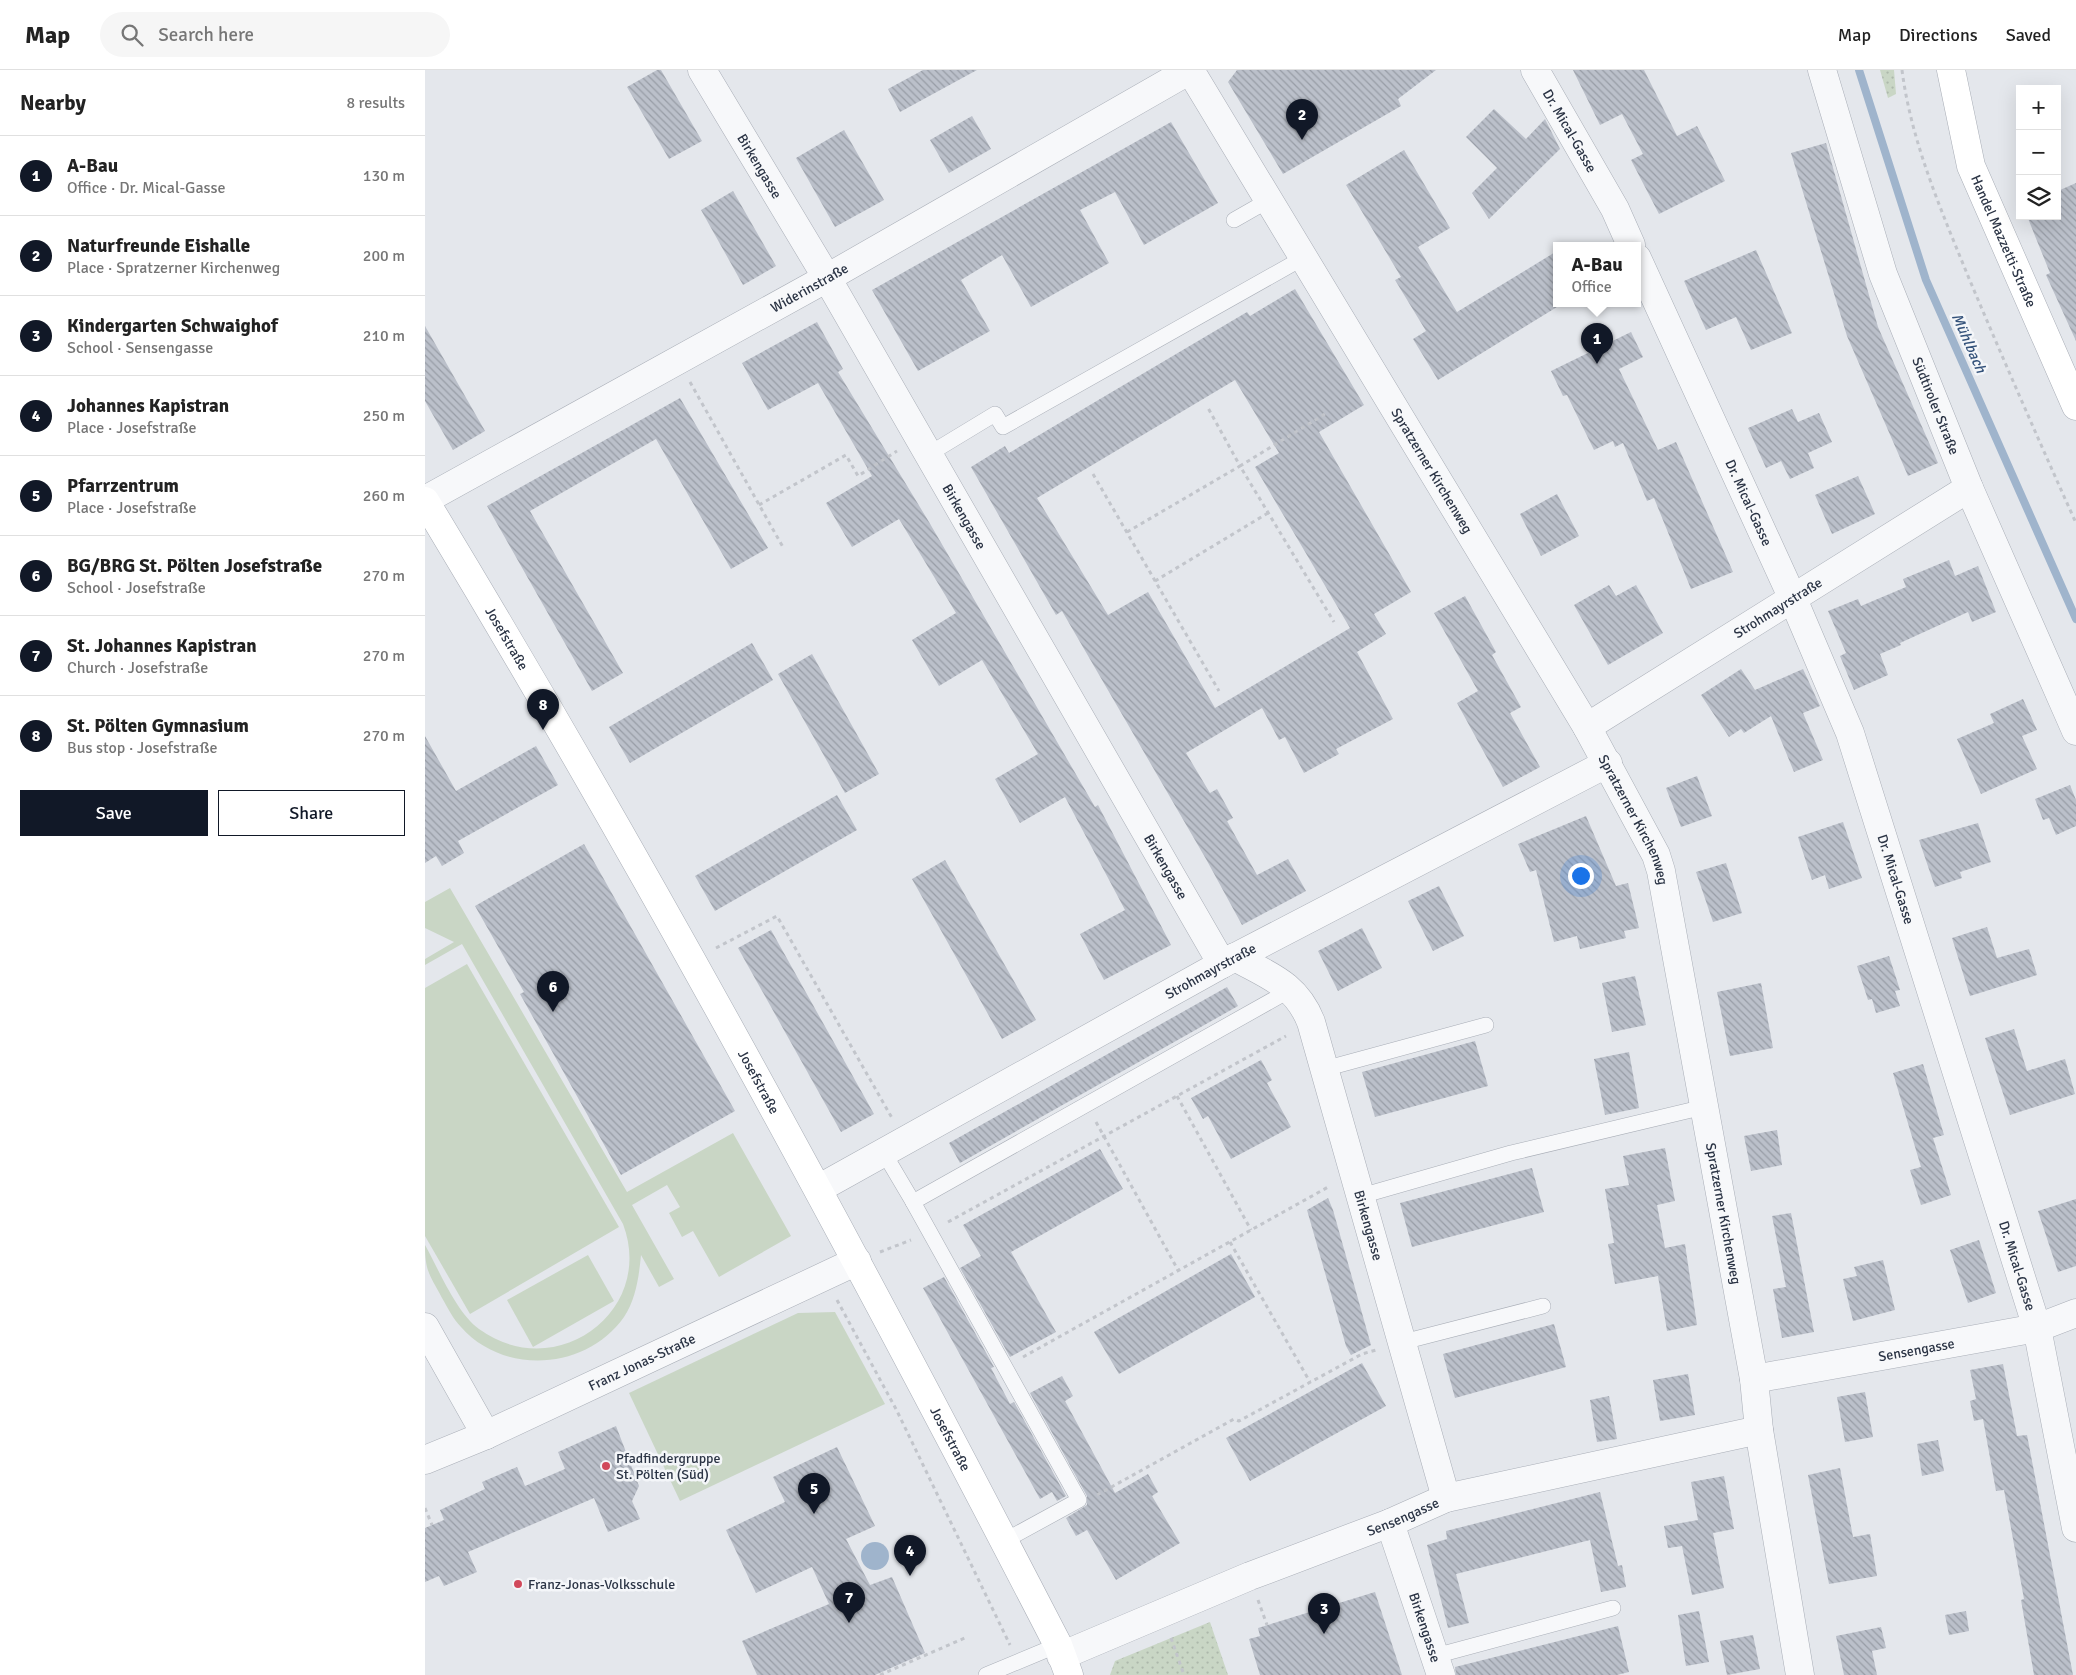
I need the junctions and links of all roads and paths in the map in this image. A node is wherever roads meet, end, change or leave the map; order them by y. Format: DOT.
graph roads {
  1 [pos="702,70"];
  2 [pos="1190,70"];
  3 [pos="1535,70"];
  4 [pos="1822,70"];
  5 [pos="1902,70"];
  6 [pos="1951,70"];
  7 [pos="1269,200"];
  8 [pos="1234,220"];
  9 [pos="1630,242"];
  10 [pos="1303,258"];
  11 [pos="1641,267"];
  12 [pos="827,278"];
  13 [pos="677,360"];
  14 [pos="1207,406"];
  15 [pos="2076,406"];
  16 [pos="1325,414"];
  17 [pos="924,446"];
  18 [pos="1240,466"];
  19 [pos="1093,474"];
  20 [pos="1969,488"];
  21 [pos="425,501"];
  22 [pos="759,505"];
  23 [pos="1268,513"];
  24 [pos="2076,523"];
  25 [pos="1127,532"];
  26 [pos="784,549"];
  27 [pos="1155,581"];
  28 [pos="1793,598"];
  29 [pos="1333,622"];
  30 [pos="1219,691"];
  31 [pos="1587,727"];
  32 [pos="2076,730"];
  33 [pos="1608,763"];
  34 [pos="1229,960"];
  35 [pos="691,961"];
  36 [pos="1292,990"];
  37 [pos="1311,1022"];
  38 [pos="1486,1025"];
  39 [pos="1324,1069"];
  40 [pos="1177,1096"];
  41 [pos="1087,1104"];
  42 [pos="1704,1107"];
  43 [pos="1104,1137"];
  44 [pos="894,1147"];
  45 [pos="1358,1184"];
  46 [pos="818,1189"];
  47 [pos="913,1202"];
  48 [pos="1251,1230"];
  49 [pos="930,1232"];
  50 [pos="1230,1242"];
  51 [pos="857,1261"];
  52 [pos="1178,1270"];
  53 [pos="825,1277"];
  54 [pos="1543,1306"];
  55 [pos="2076,1313"];
  56 [pos="425,1326"];
  57 [pos="2037,1328"];
  58 [pos="1403,1342"];
  59 [pos="1005,1367"];
  60 [pos="1754,1379"];
  61 [pos="1310,1382"];
  62 [pos="1759,1430"];
  63 [pos="486,1435"];
  64 [pos="425,1460"];
  65 [pos="1446,1498"];
  66 [pos="1079,1500"];
  67 [pos="425,1508"];
  68 [pos="1390,1523"];
  69 [pos="432,1525"];
  70 [pos="2076,1528"];
  71 [pos="1004,1541"];
  72 [pos="1613,1608"];
  73 [pos="1162,1612"];
  74 [pos="967,1636"];
  75 [pos="1063,1659"];
  76 [pos="1017,1662"];
  77 [pos="1438,1666"];
  78 [pos="880,1675"];
  79 [pos="986,1675"];
  80 [pos="1184,1675"];
  81 [pos="1800,1675"];
  1 -- 12 [label="street, Birkengasse"];
  2 -- 7 [label="street, Spratzerner Kirchenweg"];
  2 -- 12 [label="street, Widerinstraße"];
  3 -- 9 [label="street, Dr. Mical-Gasse"];
  4 -- 20 [label="street, Südtiroler Straße"];
  5 -- 24 [label="path"];
  6 -- 15 [label="street, Handel Mazzetti-Straße"];
  7 -- 8 [label="lane"];
  7 -- 10 [label="street, Spratzerner Kirchenweg"];
  10 -- 17 [label="lane"];
  10 -- 31 [label="street, Spratzerner Kirchenweg"];
  11 -- 28 [label="street, Dr. Mical-Gasse"];
  12 -- 13 [label="street, Widerinstraße"];
  12 -- 17 [label="street, Birkengasse"];
  13 -- 21 [label="street, Widerinstraße"];
  13 -- 22 [label="path"];
  14 -- 18 [label="path"];
  16 -- 18 [label="path"];
  17 -- 22 [label="path"];
  17 -- 34 [label="street, Birkengasse"];
  18 -- 23 [label="path"];
  18 -- 25 [label="path"];
  19 -- 25 [label="path"];
  20 -- 28 [label="street, Strohmayrstraße"];
  20 -- 32 [label="street, Südtiroler Straße"];
  21 -- 35 [label="street, Josefstraße"];
  22 -- 26 [label="path"];
  23 -- 27 [label="path"];
  23 -- 29 [label="path"];
  25 -- 27 [label="path"];
  27 -- 30 [label="path"];
  28 -- 31 [label="street, Strohmayrstraße"];
  28 -- 57 [label="street, Dr. Mical-Gasse"];
  31 -- 33 [label="street, Spratzerner Kirchenweg"];
  33 -- 34 [label="street, Strohmayrstraße"];
  33 -- 42 [label="street, Spratzerner Kirchenweg"];
  34 -- 36 [label="street, Birkengasse"];
  34 -- 44 [label="street, Strohmayrstraße"];
  35 -- 44 [label="path"];
  35 -- 46 [label="street, Josefstraße"];
  36 -- 37 [label="street, Birkengasse"];
  36 -- 41 [label="lane"];
  37 -- 39 [label="street, Birkengasse"];
  37 -- 40 [label="path"];
  38 -- 39 [label="lane"];
  39 -- 45 [label="street, Birkengasse"];
  40 -- 43 [label="path"];
  40 -- 48 [label="path"];
  41 -- 43 [label="path"];
  41 -- 47 [label="lane"];
  42 -- 45 [label="lane"];
  42 -- 60 [label="street, Spratzerner Kirchenweg"];
  43 -- 49 [label="path"];
  43 -- 52 [label="path"];
  44 -- 46 [label="street, Strohmayrstraße"];
  44 -- 47 [label="lane"];
  45 -- 48 [label="path"];
  45 -- 58 [label="street, Birkengasse"];
  46 -- 51 [label="street, Josefstraße"];
  47 -- 49 [label="lane"];
  48 -- 50 [label="path"];
  49 -- 51 [label="path"];
  49 -- 59 [label="lane"];
  50 -- 52 [label="path"];
  50 -- 61 [label="path"];
  51 -- 53 [label="street, Franz Jonas-Straße"];
  51 -- 71 [label="street, Josefstraße"];
  52 -- 59 [label="path"];
  53 -- 63 [label="street, Franz Jonas-Straße"];
  53 -- 76 [label="path"];
  54 -- 58 [label="lane"];
  55 -- 57 [label="street, Sensengasse"];
  56 -- 63 [label="street"];
  57 -- 60 [label="street, Sensengasse"];
  57 -- 70 [label="street, Dr. Mical-Gasse"];
  58 -- 61 [label="path"];
  58 -- 65 [label="street, Birkengasse"];
  59 -- 66 [label="lane"];
  60 -- 62 [label="street, Spratzerner Kirchenweg"];
  61 -- 66 [label="path"];
  62 -- 65 [label="street, Sensengasse"];
  62 -- 81 [label="street, Spratzerner Kirchenweg"];
  63 -- 64 [label="street, Franz Jonas-Straße"];
  65 -- 68 [label="street, Sensengasse"];
  66 -- 71 [label="lane"];
  67 -- 69 [label="path"];
  68 -- 73 [label="street, Sensengasse"];
  68 -- 77 [label="street, Birkengasse"];
  71 -- 75 [label="street, Josefstraße"];
  72 -- 77 [label="lane"];
  73 -- 75 [label="street, Sensengasse"];
  73 -- 80 [label="path"];
  74 -- 78 [label="path"];
  75 -- 76 [label="lane"];
  76 -- 79 [label="lane"];
}
